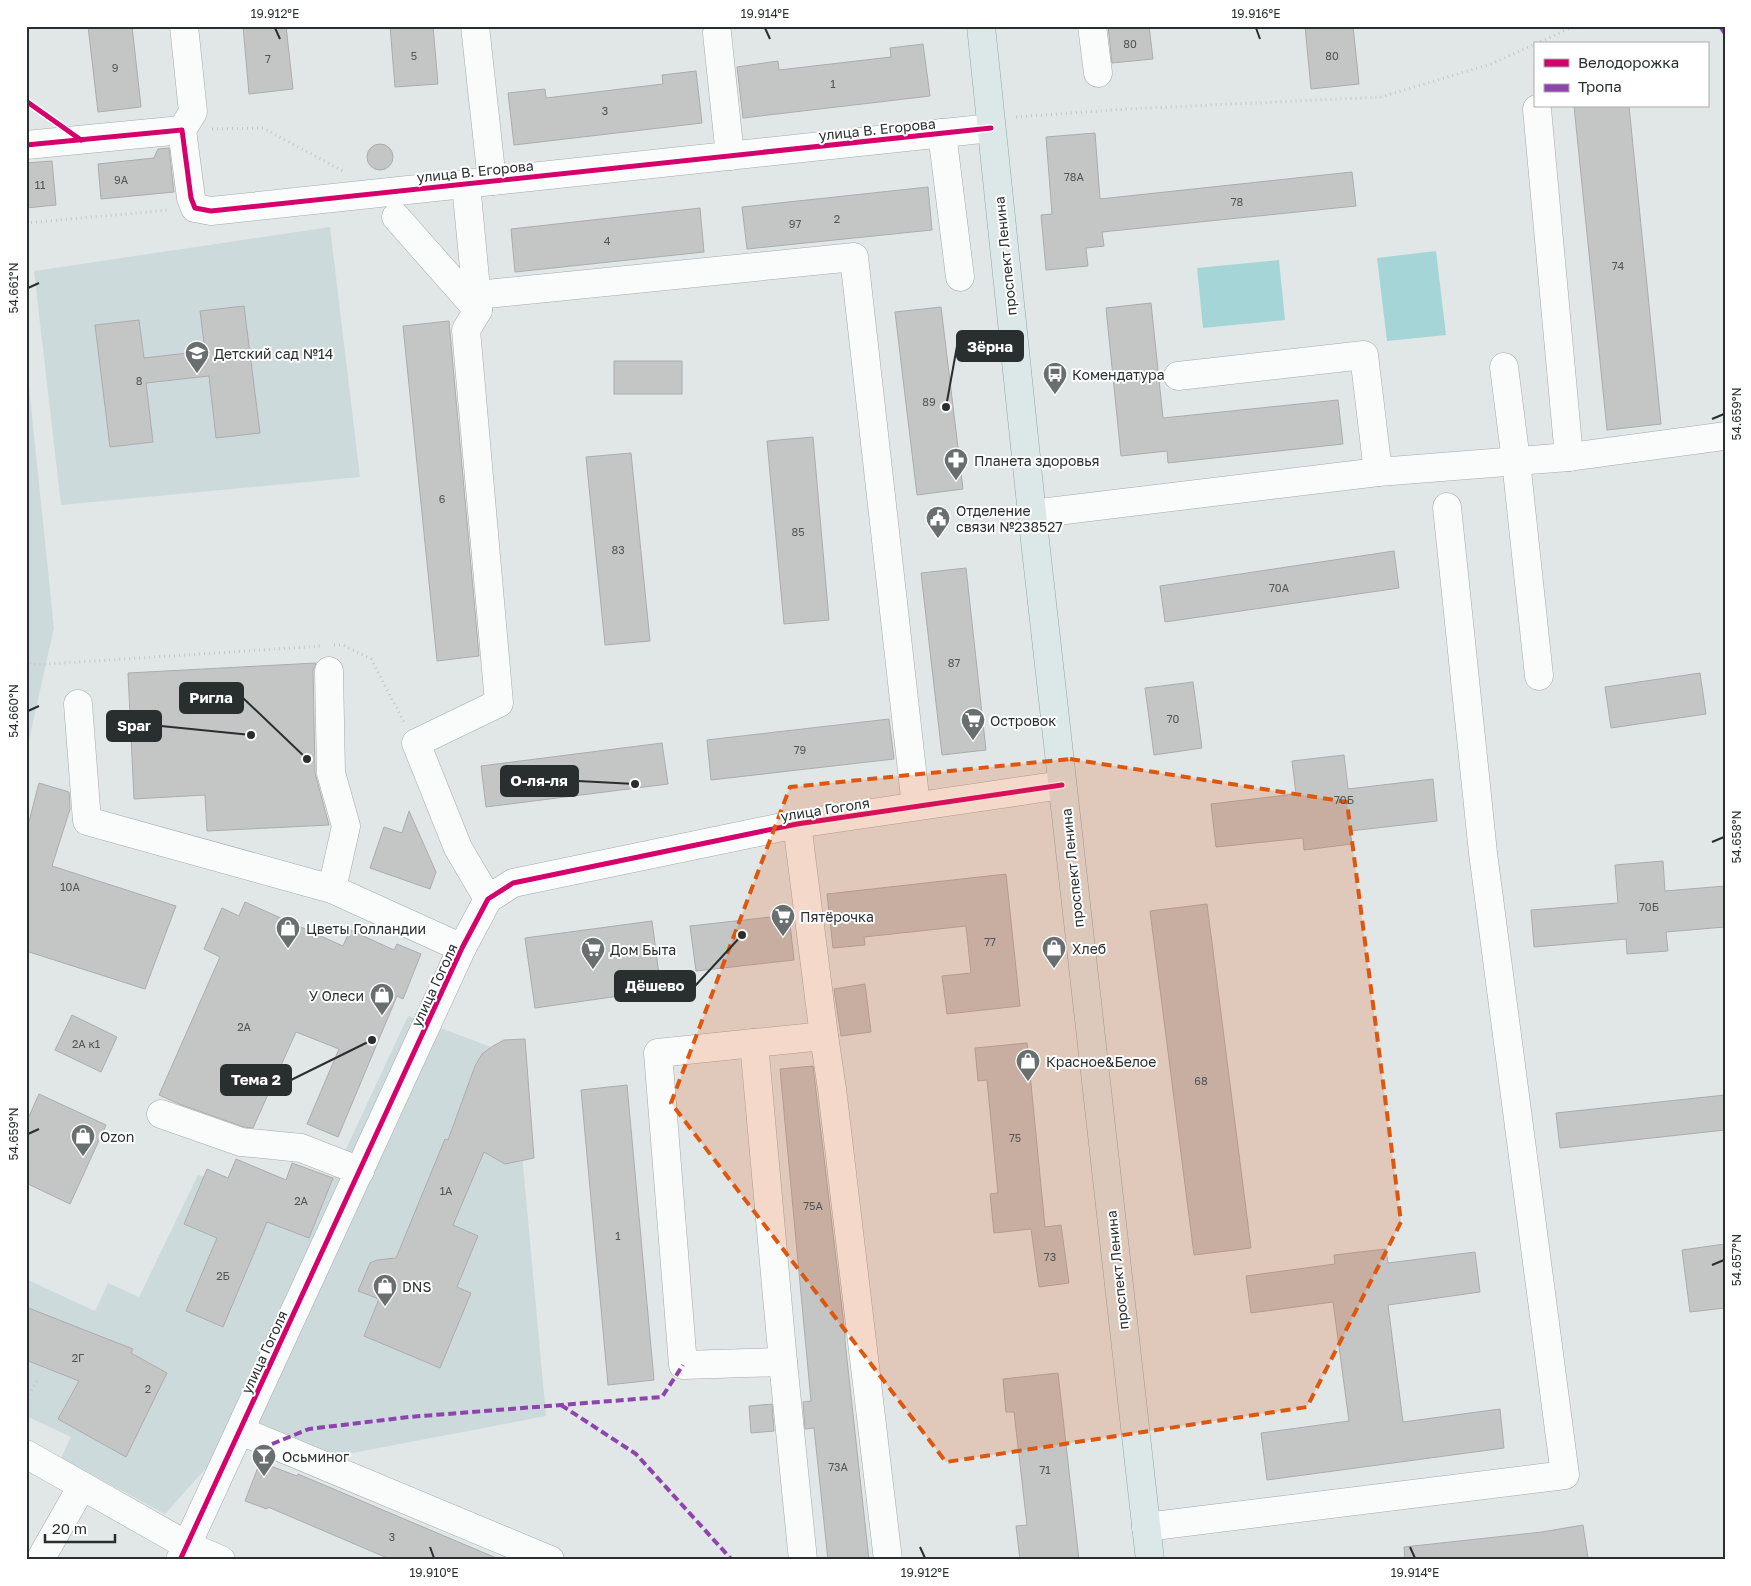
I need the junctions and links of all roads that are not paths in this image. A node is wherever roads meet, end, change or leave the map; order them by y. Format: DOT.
graph roads {
  1 [pos="184,26"];
  2 [pos="475,26"];
  3 [pos="981,26"];
  4 [pos="1092,26"];
  5 [pos="717,34"];
  6 [pos="1098,73"];
  7 [pos="1537,109"];
  8 [pos="991,128"];
  9 [pos="182,130"];
  10 [pos="942,133"];
  11 [pos="26,145"];
  12 [pos="730,156"];
  13 [pos="479,182"];
  14 [pos="396,217"];
  15 [pos="960,277"];
  16 [pos="478,302"];
  17 [pos="1504,367"];
  18 [pos="1178,376"];
  19 [pos="1725,436"];
  20 [pos="1570,457"];
  21 [pos="1516,461"];
  22 [pos="1378,472"];
  23 [pos="1447,507"];
  24 [pos="1032,514"];
  25 [pos="329,654"];
  26 [pos="1539,676"];
  27 [pos="78,704"];
  28 [pos="1062,785"];
  29 [pos="916,806"];
  30 [pos="797,824"];
  31 [pos="332,889"];
  32 [pos="488,899"];
  33 [pos="462,948"];
  34 [pos="824,1036"];
  35 [pos="754,1043"];
  36 [pos="161,1114"];
  37 [pos="360,1171"];
  38 [pos="783,1362"];
  39 [pos="241,1431"];
  40 [pos="26,1454"];
  41 [pos="82,1486"];
  42 [pos="1146,1527"];
  43 [pos="184,1553"];
  44 [pos="40,1560"];
  45 [pos="221,1560"];
  46 [pos="550,1560"];
  47 [pos="803,1560"];
  48 [pos="888,1560"];
  49 [pos="1150,1560"];
  1 -- 9 [label="street"];
  2 -- 13 [label="street"];
  3 -- 8 [label="main road, проспект Ленина"];
  4 -- 6 [label="street"];
  5 -- 12 [label="street"];
  7 -- 20 [label="street"];
  8 -- 10 [label="street, улица В. Егорова"];
  8 -- 24 [label="main road, проспект Ленина"];
  9 -- 11 [label="street"];
  9 -- 13 [label="street, улица В. Егорова"];
  10 -- 12 [label="street, улица В. Егорова"];
  10 -- 15 [label="street"];
  12 -- 13 [label="street, улица В. Егорова"];
  13 -- 16 [label="street"];
  14 -- 16 [label="street"];
  16 -- 29 [label="street"];
  16 -- 32 [label="street"];
  17 -- 21 [label="street"];
  18 -- 22 [label="street"];
  19 -- 20 [label="street"];
  20 -- 21 [label="street"];
  21 -- 22 [label="street"];
  21 -- 26 [label="street"];
  22 -- 24 [label="street"];
  23 -- 42 [label="street"];
  24 -- 28 [label="main road, проспект Ленина"];
  25 -- 31 [label="street"];
  27 -- 31 [label="street"];
  28 -- 29 [label="street, улица Гоголя"];
  28 -- 42 [label="main road, проспект Ленина"];
  29 -- 30 [label="street, улица Гоголя"];
  30 -- 32 [label="street, улица Гоголя"];
  30 -- 34 [label="street"];
  31 -- 33 [label="street"];
  32 -- 33 [label="street, улица Гоголя"];
  33 -- 37 [label="street, улица Гоголя"];
  34 -- 35 [label="street"];
  34 -- 48 [label="street"];
  35 -- 38 [label="street"];
  35 -- 38 [label="street"];
  36 -- 37 [label="street"];
  37 -- 39 [label="street, улица Гоголя"];
  38 -- 47 [label="street"];
  39 -- 43 [label="street, улица Гоголя"];
  39 -- 46 [label="street"];
  40 -- 41 [label="street"];
  41 -- 43 [label="street"];
  41 -- 44 [label="street"];
  42 -- 49 [label="main road, проспект Ленина"];
  43 -- 45 [label="street"];
}
